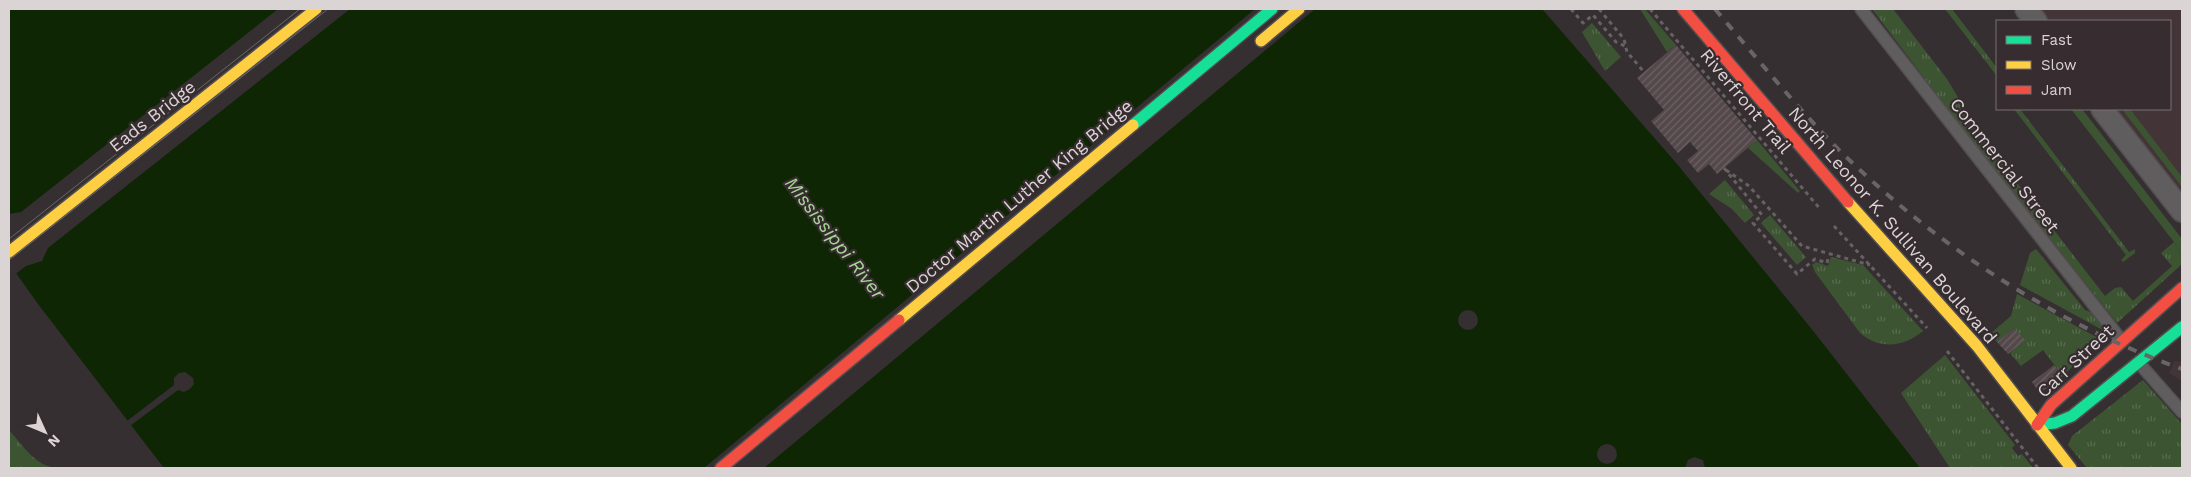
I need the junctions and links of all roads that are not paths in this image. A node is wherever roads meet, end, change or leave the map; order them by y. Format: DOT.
graph roads {
  1 [pos="316,9"];
  2 [pos="1272,9"];
  3 [pos="1299,9"];
  4 [pos="1683,9"];
  5 [pos="1861,9"];
  6 [pos="2026,9"];
  7 [pos="2035,20"];
  8 [pos="1253,47"];
  9 [pos="2103,110"];
  10 [pos="2182,211"];
  11 [pos="9,252"];
  12 [pos="2182,288"];
  13 [pos="2182,327"];
  14 [pos="2122,342"];
  15 [pos="2139,363"];
  16 [pos="2182,412"];
  17 [pos="2037,425"];
  18 [pos="721,468"];
  19 [pos="2071,468"];
  1 -- 11 [label="main road, Eads Bridge"];
  2 -- 18 [label="main road, Doctor Martin Luther King Bridge"];
  3 -- 8 [label="main road"];
  4 -- 17 [label="main road, North Leonor K. Sullivan Boulevard"];
  5 -- 14 [label="lane, Commercial Street"];
  6 -- 7 [label="street"];
  9 -- 10 [label="street"];
  12 -- 14 [label="main road, Carr Street"];
  13 -- 15 [label="main road, Carr Street"];
  14 -- 17 [label="main road, Carr Street"];
  15 -- 16 [label="lane"];
  15 -- 17 [label="main road, Carr Street"];
  17 -- 19 [label="main road, North Leonor K. Sullivan Boulevard"];
}
